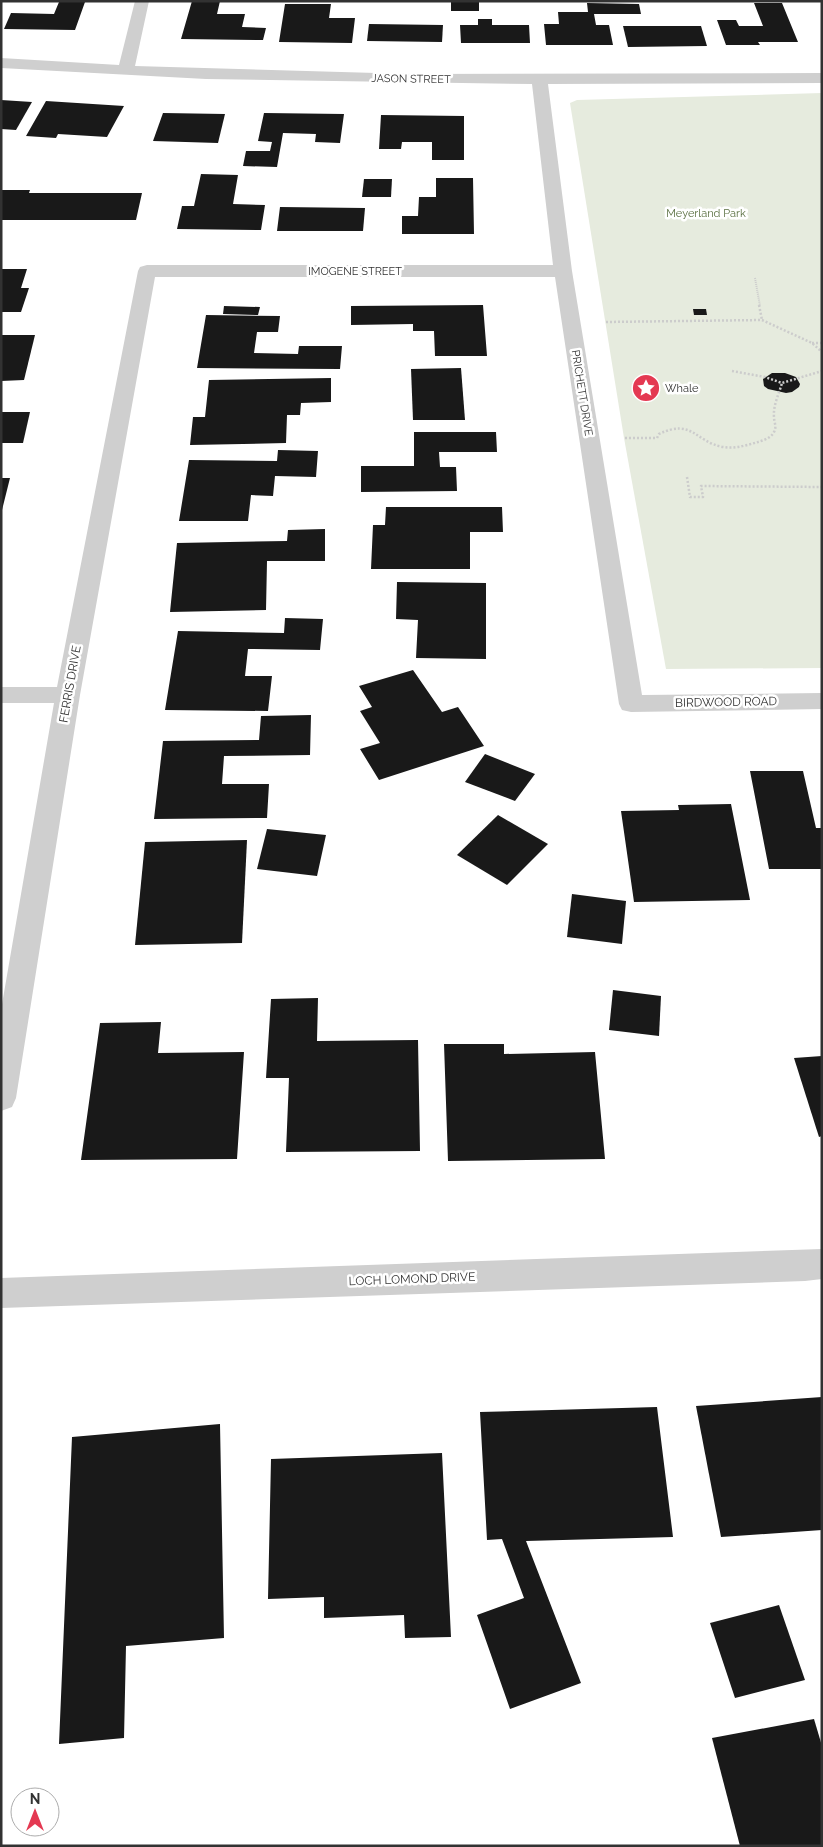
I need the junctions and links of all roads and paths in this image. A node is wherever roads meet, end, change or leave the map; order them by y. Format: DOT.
graph roads {
  1 [pos="142,1"];
  2 [pos="1,62"];
  3 [pos="126,72"];
  4 [pos="822,78"];
  5 [pos="540,81"];
  6 [pos="147,271"];
  7 [pos="563,271"];
  8 [pos="756,278"];
  9 [pos="762,320"];
  10 [pos="571,323"];
  11 [pos="812,343"];
  12 [pos="822,343"];
  13 [pos="822,352"];
  14 [pos="732,371"];
  15 [pos="822,371"];
  16 [pos="782,382"];
  17 [pos="657,438"];
  18 [pos="687,477"];
  19 [pos="822,488"];
  20 [pos="1,695"];
  21 [pos="68,695"];
  22 [pos="822,701"];
  23 [pos="631,704"];
  24 [pos="1,1098"];
  25 [pos="822,1264"];
  26 [pos="1,1293"];
  1 -- 3 [label="street"];
  2 -- 3 [label="street, JASON STREET"];
  3 -- 5 [label="street, JASON STREET"];
  4 -- 5 [label="street, JASON STREET"];
  5 -- 7 [label="street, PRICHETT DRIVE"];
  6 -- 7 [label="street, IMOGENE STREET"];
  6 -- 21 [label="street, FERRIS DRIVE"];
  7 -- 10 [label="street, PRICHETT DRIVE"];
  8 -- 9 [label="path"];
  9 -- 10 [label="path"];
  9 -- 11 [label="path"];
  10 -- 23 [label="street, PRICHETT DRIVE"];
  11 -- 12 [label="path"];
  11 -- 13 [label="path"];
  14 -- 16 [label="path"];
  15 -- 16 [label="path"];
  16 -- 17 [label="path"];
  18 -- 19 [label="path"];
  20 -- 21 [label="street"];
  21 -- 24 [label="street, FERRIS DRIVE"];
  22 -- 23 [label="street, BIRDWOOD ROAD"];
  25 -- 26 [label="street, LOCH LOMOND DRIVE"];
}
